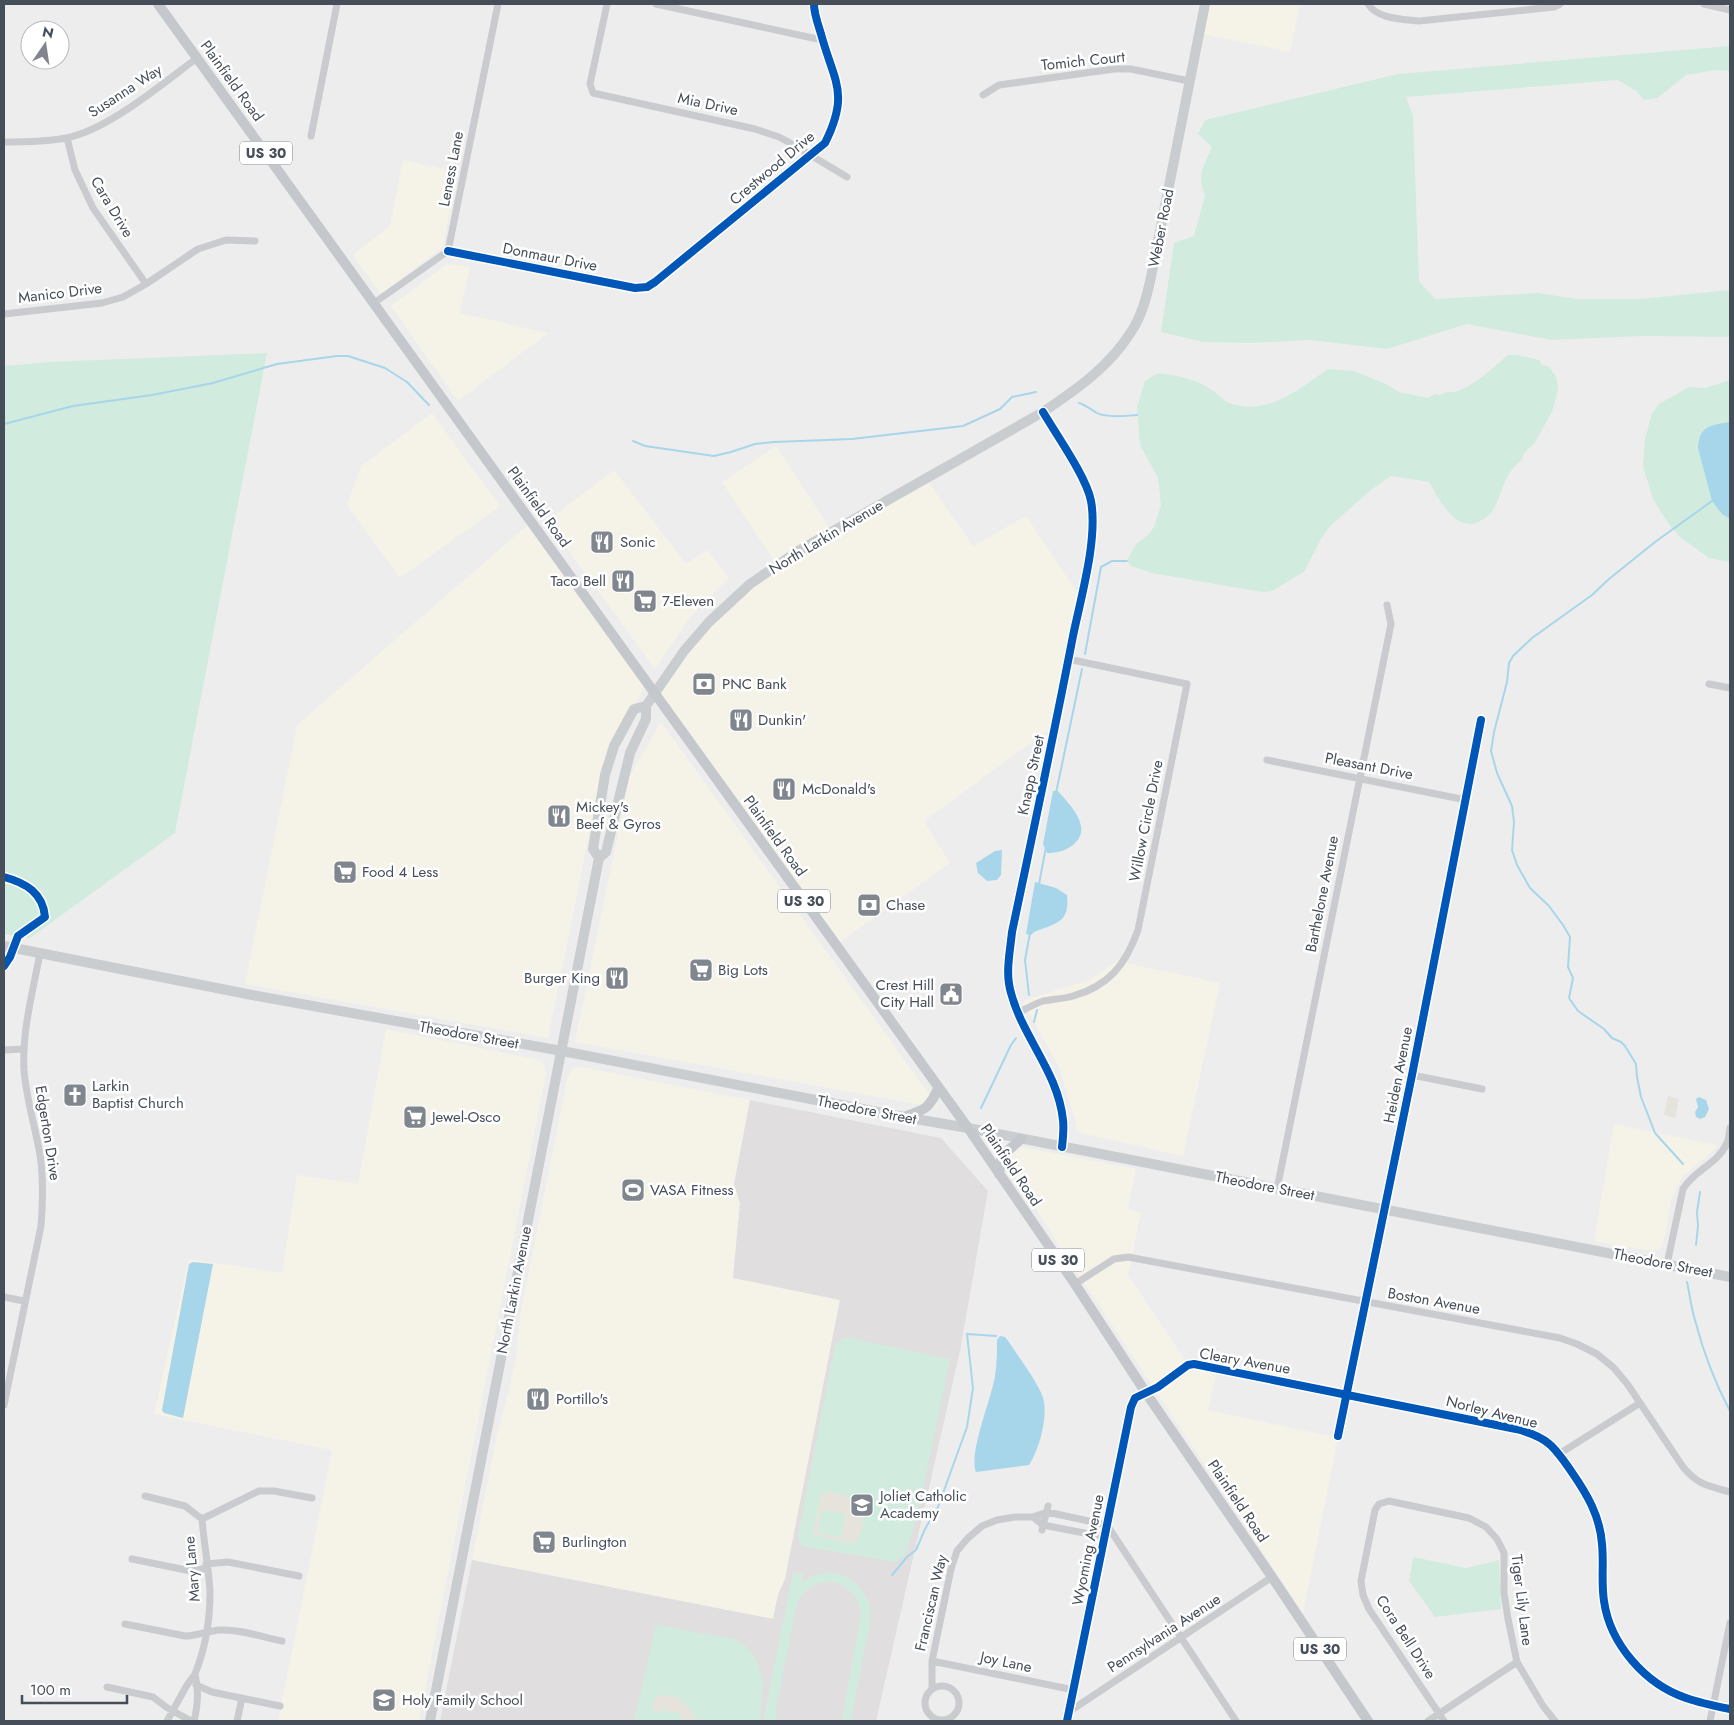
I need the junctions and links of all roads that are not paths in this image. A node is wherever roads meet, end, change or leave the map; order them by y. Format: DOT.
graph roads {
  1 [pos="158,4"];
  2 [pos="337,4"];
  3 [pos="498,4"];
  4 [pos="608,4"];
  5 [pos="656,4"];
  6 [pos="814,4"];
  7 [pos="1205,4"];
  8 [pos="1368,4"];
  9 [pos="1560,4"];
  10 [pos="1704,4"];
  11 [pos="1730,10"];
  12 [pos="822,40"];
  13 [pos="198,58"];
  14 [pos="1189,81"];
  15 [pos="983,95"];
  16 [pos="311,136"];
  17 [pos="67,138"];
  18 [pos="4,142"];
  19 [pos="811,156"];
  20 [pos="847,177"];
  21 [pos="255,241"];
  22 [pos="448,251"];
  23 [pos="146,284"];
  24 [pos="647,287"];
  25 [pos="374,303"];
  26 [pos="4,314"];
  27 [pos="1043,412"];
  28 [pos="1386,605"];
  29 [pos="1068,660"];
  30 [pos="1709,684"];
  31 [pos="1730,688"];
  32 [pos="655,694"];
  33 [pos="646,706"];
  34 [pos="1481,720"];
  35 [pos="1267,760"];
  36 [pos="1360,779"];
  37 [pos="1466,800"];
  38 [pos="599,858"];
  39 [pos="4,946"];
  40 [pos="40,953"];
  41 [pos="1018,1013"];
  42 [pos="24,1049"];
  43 [pos="4,1050"];
  44 [pos="562,1051"];
  45 [pos="1412,1075"];
  46 [pos="938,1089"];
  47 [pos="1482,1089"];
  48 [pos="904,1118"];
  49 [pos="968,1128"];
  50 [pos="1730,1128"];
  51 [pos="1022,1139"];
  52 [pos="1062,1146"];
  53 [pos="999,1174"];
  54 [pos="1277,1188"];
  55 [pos="1384,1209"];
  56 [pos="1667,1264"];
  57 [pos="1730,1277"];
  58 [pos="1075,1284"];
  59 [pos="4,1297"];
  60 [pos="24,1301"];
  61 [pos="1365,1302"];
  62 [pos="1146,1393"];
  63 [pos="1347,1394"];
  64 [pos="4,1402"];
  65 [pos="1640,1403"];
  66 [pos="1338,1436"];
  67 [pos="1560,1454"];
  68 [pos="1730,1492"];
  69 [pos="144,1496"];
  70 [pos="312,1498"];
  71 [pos="1379,1504"];
  72 [pos="1047,1509"];
  73 [pos="1034,1517"];
  74 [pos="202,1519"];
  75 [pos="1107,1525"];
  76 [pos="1042,1528"];
  77 [pos="1105,1537"];
  78 [pos="132,1558"];
  79 [pos="207,1566"];
  80 [pos="299,1576"];
  81 [pos="1272,1577"];
  82 [pos="1730,1623"];
  83 [pos="125,1624"];
  84 [pos="207,1632"];
  85 [pos="1181,1638"];
  86 [pos="282,1641"];
  87 [pos="932,1661"];
  88 [pos="1517,1662"];
  89 [pos="195,1674"];
  90 [pos="189,1681"];
  91 [pos="198,1686"];
  92 [pos="106,1687"];
  93 [pos="932,1689"];
  94 [pos="1074,1690"];
  95 [pos="242,1698"];
  96 [pos="280,1706"];
  97 [pos="1713,1706"];
  98 [pos="1730,1709"];
  99 [pos="174,1711"];
  100 [pos="1070,1711"];
  101 [pos="1439,1713"];
  102 [pos="167,1721"];
  103 [pos="193,1721"];
  104 [pos="237,1721"];
  105 [pos="430,1721"];
  106 [pos="1067,1721"];
  107 [pos="1236,1721"];
  108 [pos="1368,1721"];
  109 [pos="1428,1721"];
  110 [pos="1444,1721"];
  111 [pos="1555,1721"];
  112 [pos="1710,1721"];
  1 -- 13 [label="main road, Plainfield Road / US 30"];
  2 -- 16 [label="street"];
  3 -- 22 [label="street, Leness Lane"];
  4 -- 19 [label="street, Mia Drive"];
  5 -- 12 [label="street"];
  6 -- 12 [label="street, Crestwood Drive"];
  7 -- 14 [label="main road, Weber Road"];
  8 -- 9 [label="street"];
  10 -- 11 [label="street"];
  12 -- 19 [label="street, Crestwood Drive"];
  13 -- 17 [label="street, Susanna Way"];
  13 -- 25 [label="main road, Plainfield Road / US 30"];
  14 -- 15 [label="street, Tomich Court"];
  14 -- 27 [label="main road, Weber Road"];
  17 -- 18 [label="street, Susanna Way"];
  17 -- 23 [label="street, Cara Drive"];
  19 -- 20 [label="street, Mia Drive"];
  19 -- 24 [label="street, Crestwood Drive"];
  21 -- 23 [label="street, Manico Drive"];
  22 -- 24 [label="street, Donmaur Drive"];
  22 -- 25 [label="street"];
  23 -- 26 [label="street, Manico Drive"];
  25 -- 32 [label="main road, Plainfield Road / US 30"];
  27 -- 29 [label="street, Knapp Street"];
  27 -- 32 [label="main road, North Larkin Avenue"];
  28 -- 36 [label="street, Barthelone Avenue"];
  29 -- 41 [label="street, Knapp Street"];
  29 -- 41 [label="street, Willow Circle Drive"];
  30 -- 31 [label="street"];
  32 -- 33 [label="main road, North Larkin Avenue"];
  32 -- 46 [label="main road, Plainfield Road / US 30"];
  33 -- 38 [label="main road, North Larkin Avenue"];
  33 -- 38 [label="main road, North Larkin Avenue"];
  34 -- 37 [label="street, Heiden Avenue"];
  35 -- 36 [label="street, Pleasant Drive"];
  36 -- 37 [label="street, Pleasant Drive"];
  36 -- 54 [label="street, Barthelone Avenue"];
  37 -- 45 [label="street, Heiden Avenue"];
  38 -- 44 [label="main road, North Larkin Avenue"];
  39 -- 40 [label="main road, Theodore Street"];
  40 -- 42 [label="street, Edgerton Drive"];
  40 -- 44 [label="main road, Theodore Street"];
  41 -- 52 [label="street, Knapp Street"];
  42 -- 43 [label="street"];
  42 -- 60 [label="street, Edgerton Drive"];
  44 -- 48 [label="main road, Theodore Street"];
  44 -- 105 [label="main road, North Larkin Avenue"];
  45 -- 47 [label="street"];
  45 -- 55 [label="street, Heiden Avenue"];
  46 -- 48 [label="main road"];
  46 -- 49 [label="main road, Plainfield Road / US 30"];
  48 -- 49 [label="main road, Theodore Street"];
  49 -- 51 [label="main road, Theodore Street"];
  49 -- 53 [label="main road, Plainfield Road / US 30"];
  50 -- 56 [label="street"];
  51 -- 52 [label="main road, Theodore Street"];
  51 -- 53 [label="main road"];
  52 -- 54 [label="main road, Theodore Street"];
  53 -- 58 [label="main road, Plainfield Road / US 30"];
  54 -- 55 [label="main road, Theodore Street"];
  55 -- 56 [label="main road, Theodore Street"];
  55 -- 61 [label="street, Heiden Avenue"];
  56 -- 57 [label="main road, Theodore Street"];
  58 -- 61 [label="street, Boston Avenue"];
  58 -- 62 [label="main road, Plainfield Road / US 30"];
  59 -- 60 [label="street"];
  60 -- 64 [label="street, Edgerton Drive"];
  61 -- 63 [label="street, Heiden Avenue"];
  61 -- 65 [label="street, Boston Avenue"];
  62 -- 63 [label="street, Cleary Avenue"];
  62 -- 75 [label="street, Wyoming Avenue"];
  62 -- 81 [label="main road, Plainfield Road / US 30"];
  63 -- 66 [label="street, Heiden Avenue"];
  63 -- 67 [label="street, Norley Avenue"];
  65 -- 67 [label="street"];
  65 -- 68 [label="street, Boston Avenue"];
  67 -- 97 [label="street, Norley Avenue"];
  69 -- 74 [label="street"];
  70 -- 74 [label="street"];
  71 -- 88 [label="street, Tiger Lily Lane"];
  71 -- 101 [label="street, Cora Bell Drive"];
  72 -- 73 [label="street, Franciscan Way"];
  72 -- 75 [label="street"];
  72 -- 76 [label="street"];
  73 -- 76 [label="street"];
  73 -- 87 [label="street, Franciscan Way"];
  74 -- 79 [label="street, Mary Lane"];
  75 -- 77 [label="street, Wyoming Avenue"];
  75 -- 85 [label="street"];
  76 -- 77 [label="street"];
  77 -- 94 [label="street, Wyoming Avenue"];
  78 -- 79 [label="street"];
  79 -- 80 [label="street"];
  79 -- 84 [label="street, Mary Lane"];
  81 -- 85 [label="street, Pennsylvania Avenue"];
  81 -- 108 [label="main road, Plainfield Road / US 30"];
  82 -- 97 [label="street"];
  83 -- 84 [label="street"];
  84 -- 86 [label="street"];
  84 -- 89 [label="street, Mary Lane"];
  85 -- 100 [label="street, Pennsylvania Avenue"];
  85 -- 107 [label="street"];
  87 -- 93 [label="street, Franciscan Way"];
  87 -- 94 [label="street, Joy Lane"];
  88 -- 101 [label="street"];
  88 -- 111 [label="street, Tiger Lily Lane"];
  89 -- 90 [label="street, Mary Lane"];
  89 -- 91 [label="street"];
  90 -- 91 [label="street"];
  90 -- 99 [label="street, Mary Lane"];
  91 -- 95 [label="street"];
  91 -- 103 [label="street"];
  92 -- 99 [label="street"];
  93 -- 93 [label="street, Franciscan Way"];
  94 -- 100 [label="street, Wyoming Avenue"];
  95 -- 96 [label="street"];
  95 -- 104 [label="street"];
  97 -- 98 [label="street, Norley Avenue"];
  97 -- 112 [label="street"];
  99 -- 102 [label="street, Mary Lane"];
  99 -- 103 [label="street"];
  100 -- 106 [label="street, Wyoming Avenue"];
  101 -- 109 [label="street"];
  101 -- 110 [label="street, Cora Bell Drive"];
}
